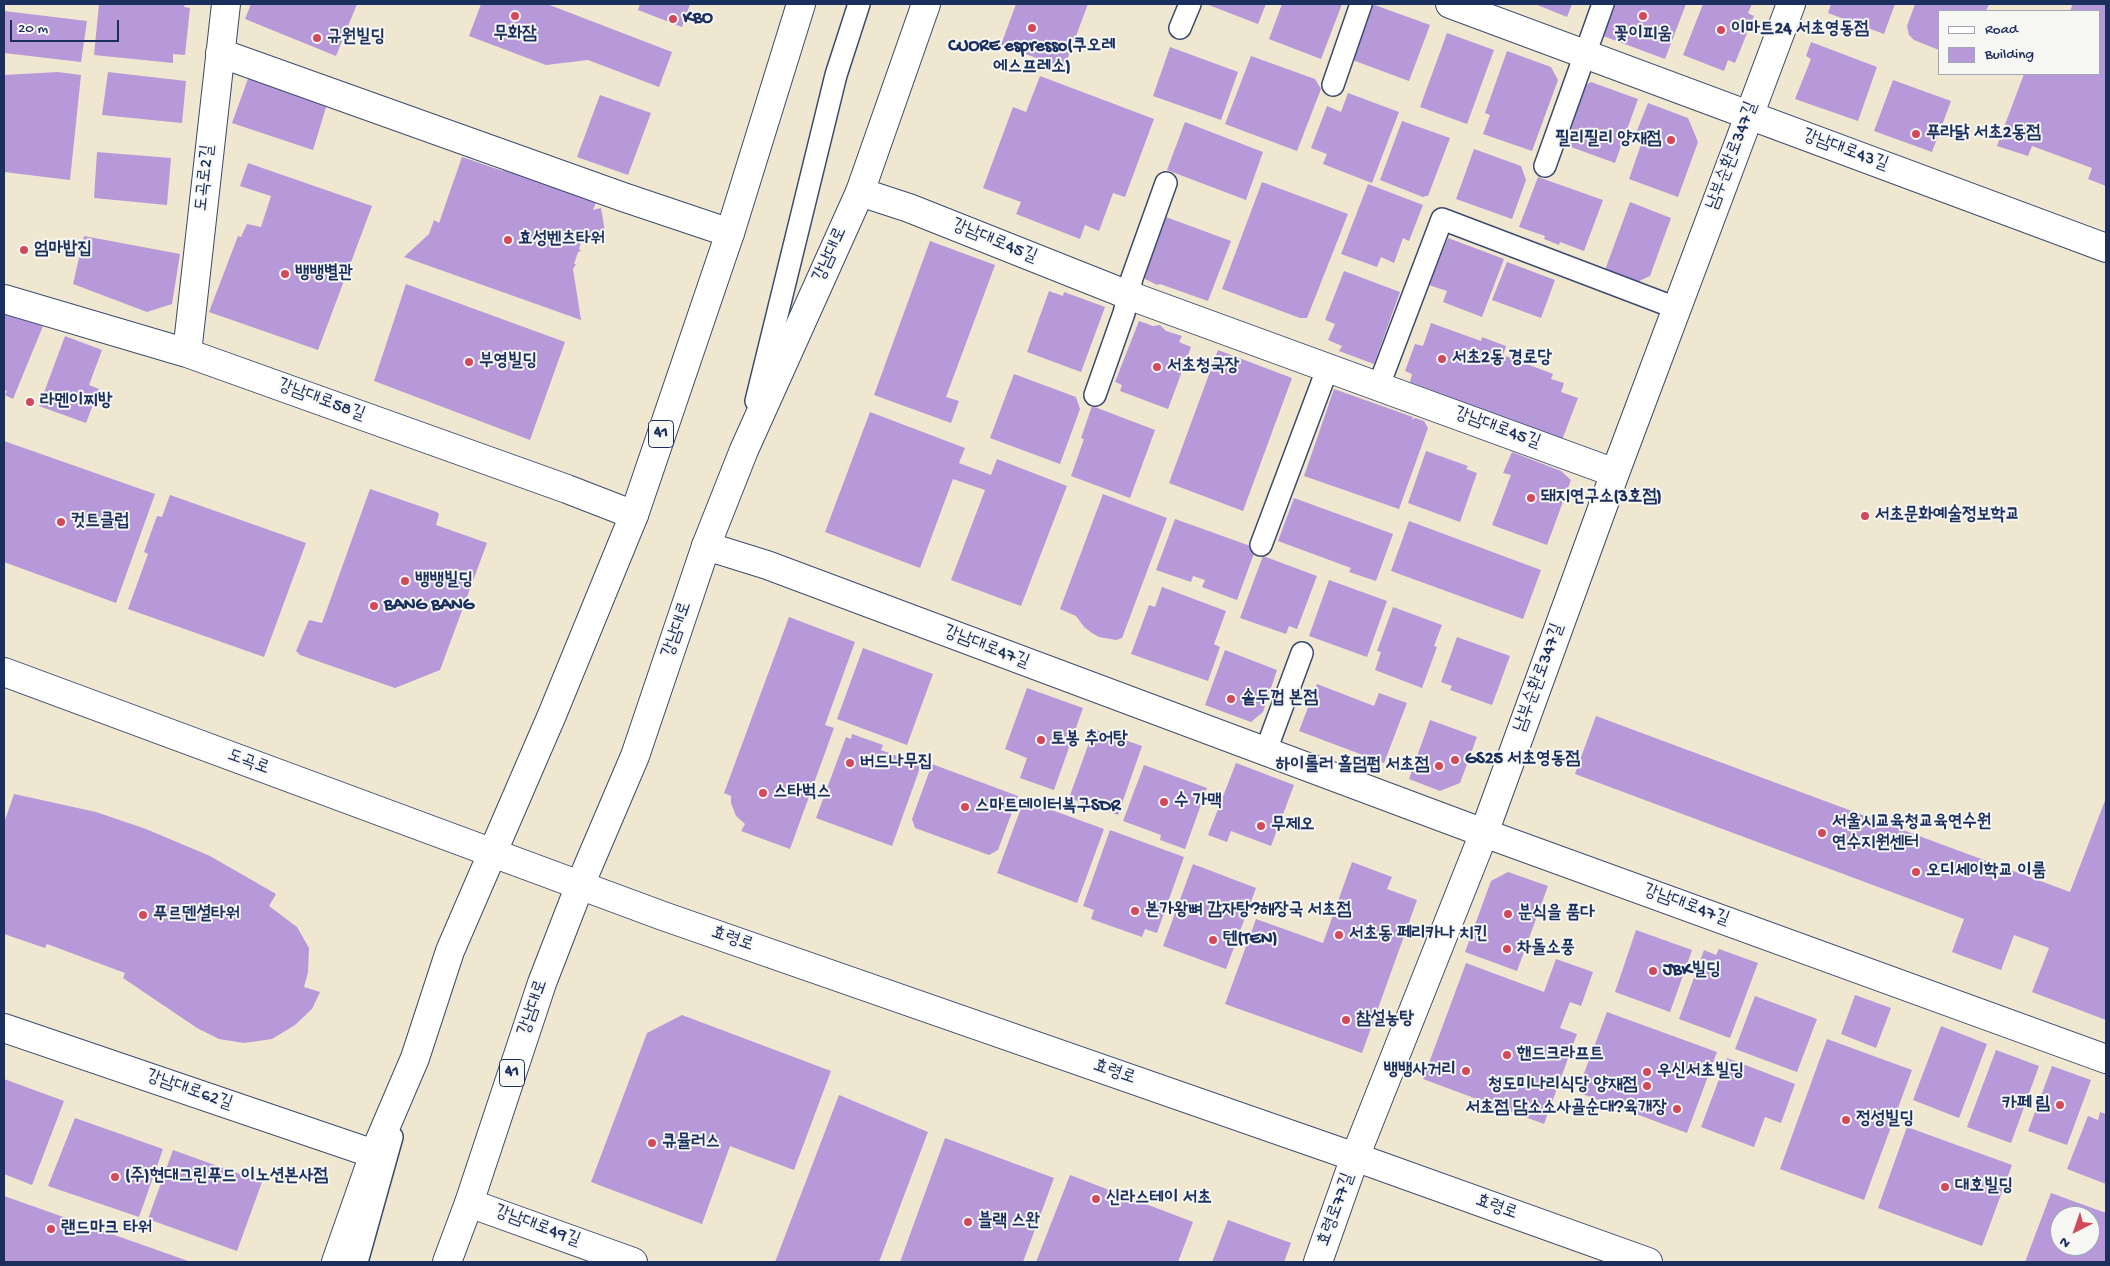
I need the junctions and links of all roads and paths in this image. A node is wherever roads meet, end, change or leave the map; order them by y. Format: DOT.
graph roads {
  1 [pos="226,4"];
  2 [pos="801,4"];
  3 [pos="860,4"];
  4 [pos="926,4"];
  5 [pos="1190,4"];
  6 [pos="1361,4"];
  7 [pos="1450,4"];
  8 [pos="1604,4"];
  9 [pos="1791,4"];
  10 [pos="1180,28"];
  11 [pos="220,53"];
  12 [pos="1585,54"];
  13 [pos="1334,85"];
  14 [pos="1749,116"];
  15 [pos="1545,166"];
  16 [pos="1166,182"];
  17 [pos="860,192"];
  18 [pos="730,233"];
  19 [pos="2106,248"];
  20 [pos="1128,295"];
  21 [pos="4,299"];
  22 [pos="1676,308"];
  23 [pos="187,353"];
  24 [pos="1328,366"];
  25 [pos="1379,385"];
  26 [pos="1095,395"];
  27 [pos="744,450"];
  28 [pos="1615,473"];
  29 [pos="634,515"];
  30 [pos="1260,545"];
  31 [pos="706,546"];
  32 [pos="1302,653"];
  33 [pos="4,672"];
  34 [pos="1265,753"];
  35 [pos="1484,833"];
  36 [pos="492,854"];
  37 [pos="580,885"];
  38 [pos="4,1028"];
  39 [pos="415,1058"];
  40 [pos="2106,1059"];
  41 [pos="374,1154"];
  42 [pos="1355,1157"];
  43 [pos="469,1203"];
  44 [pos="336,1262"];
  45 [pos="358,1262"];
  46 [pos="447,1262"];
  47 [pos="633,1262"];
  48 [pos="1318,1262"];
  49 [pos="1648,1262"];
  1 -- 11 [label="street, 도곡로2길"];
  2 -- 18 [label="street, 41"];
  3 -- 27 [label="lane"];
  4 -- 17 [label="street, 강남대로 / 41"];
  5 -- 10 [label="lane"];
  6 -- 13 [label="lane"];
  7 -- 12 [label="street, 강남대로43길"];
  8 -- 12 [label="lane"];
  9 -- 14 [label="street, 남부순환로347길"];
  11 -- 18 [label="street"];
  11 -- 23 [label="street, 도곡로2길"];
  12 -- 14 [label="street, 강남대로43길"];
  12 -- 15 [label="lane"];
  14 -- 19 [label="street, 강남대로43길"];
  14 -- 22 [label="street, 남부순환로347길"];
  16 -- 20 [label="lane"];
  17 -- 20 [label="street, 강남대로45길"];
  17 -- 27 [label="street, 강남대로 / 41"];
  18 -- 29 [label="street, 41"];
  20 -- 24 [label="street, 강남대로45길"];
  20 -- 26 [label="lane"];
  21 -- 23 [label="street, 강남대로58길"];
  22 -- 25 [label="lane"];
  22 -- 28 [label="street, 남부순환로347길"];
  23 -- 29 [label="street, 강남대로58길"];
  24 -- 25 [label="street, 강남대로45길"];
  24 -- 30 [label="lane"];
  25 -- 28 [label="street, 강남대로45길"];
  27 -- 31 [label="street, 강남대로 / 41"];
  28 -- 35 [label="street, 남부순환로347길"];
  29 -- 36 [label="street, 41"];
  31 -- 34 [label="street, 강남대로47길"];
  31 -- 37 [label="street, 강남대로 / 41"];
  32 -- 34 [label="lane"];
  33 -- 36 [label="street, 도곡로"];
  34 -- 35 [label="street, 강남대로47길"];
  35 -- 40 [label="street, 강남대로47길"];
  35 -- 42 [label="street, 남부순환로347길"];
  36 -- 37 [label="street, 도곡로"];
  36 -- 39 [label="street, 41"];
  37 -- 42 [label="street, 효령로"];
  37 -- 43 [label="street, 강남대로 / 41"];
  38 -- 41 [label="street, 강남대로62길"];
  39 -- 41 [label="street, 41"];
  39 -- 45 [label="lane"];
  41 -- 44 [label="street, 41"];
  42 -- 48 [label="street, 효령로77길"];
  42 -- 49 [label="street, 효령로"];
  43 -- 46 [label="street, 강남대로 / 41"];
  43 -- 47 [label="street, 강남대로49길"];
}
